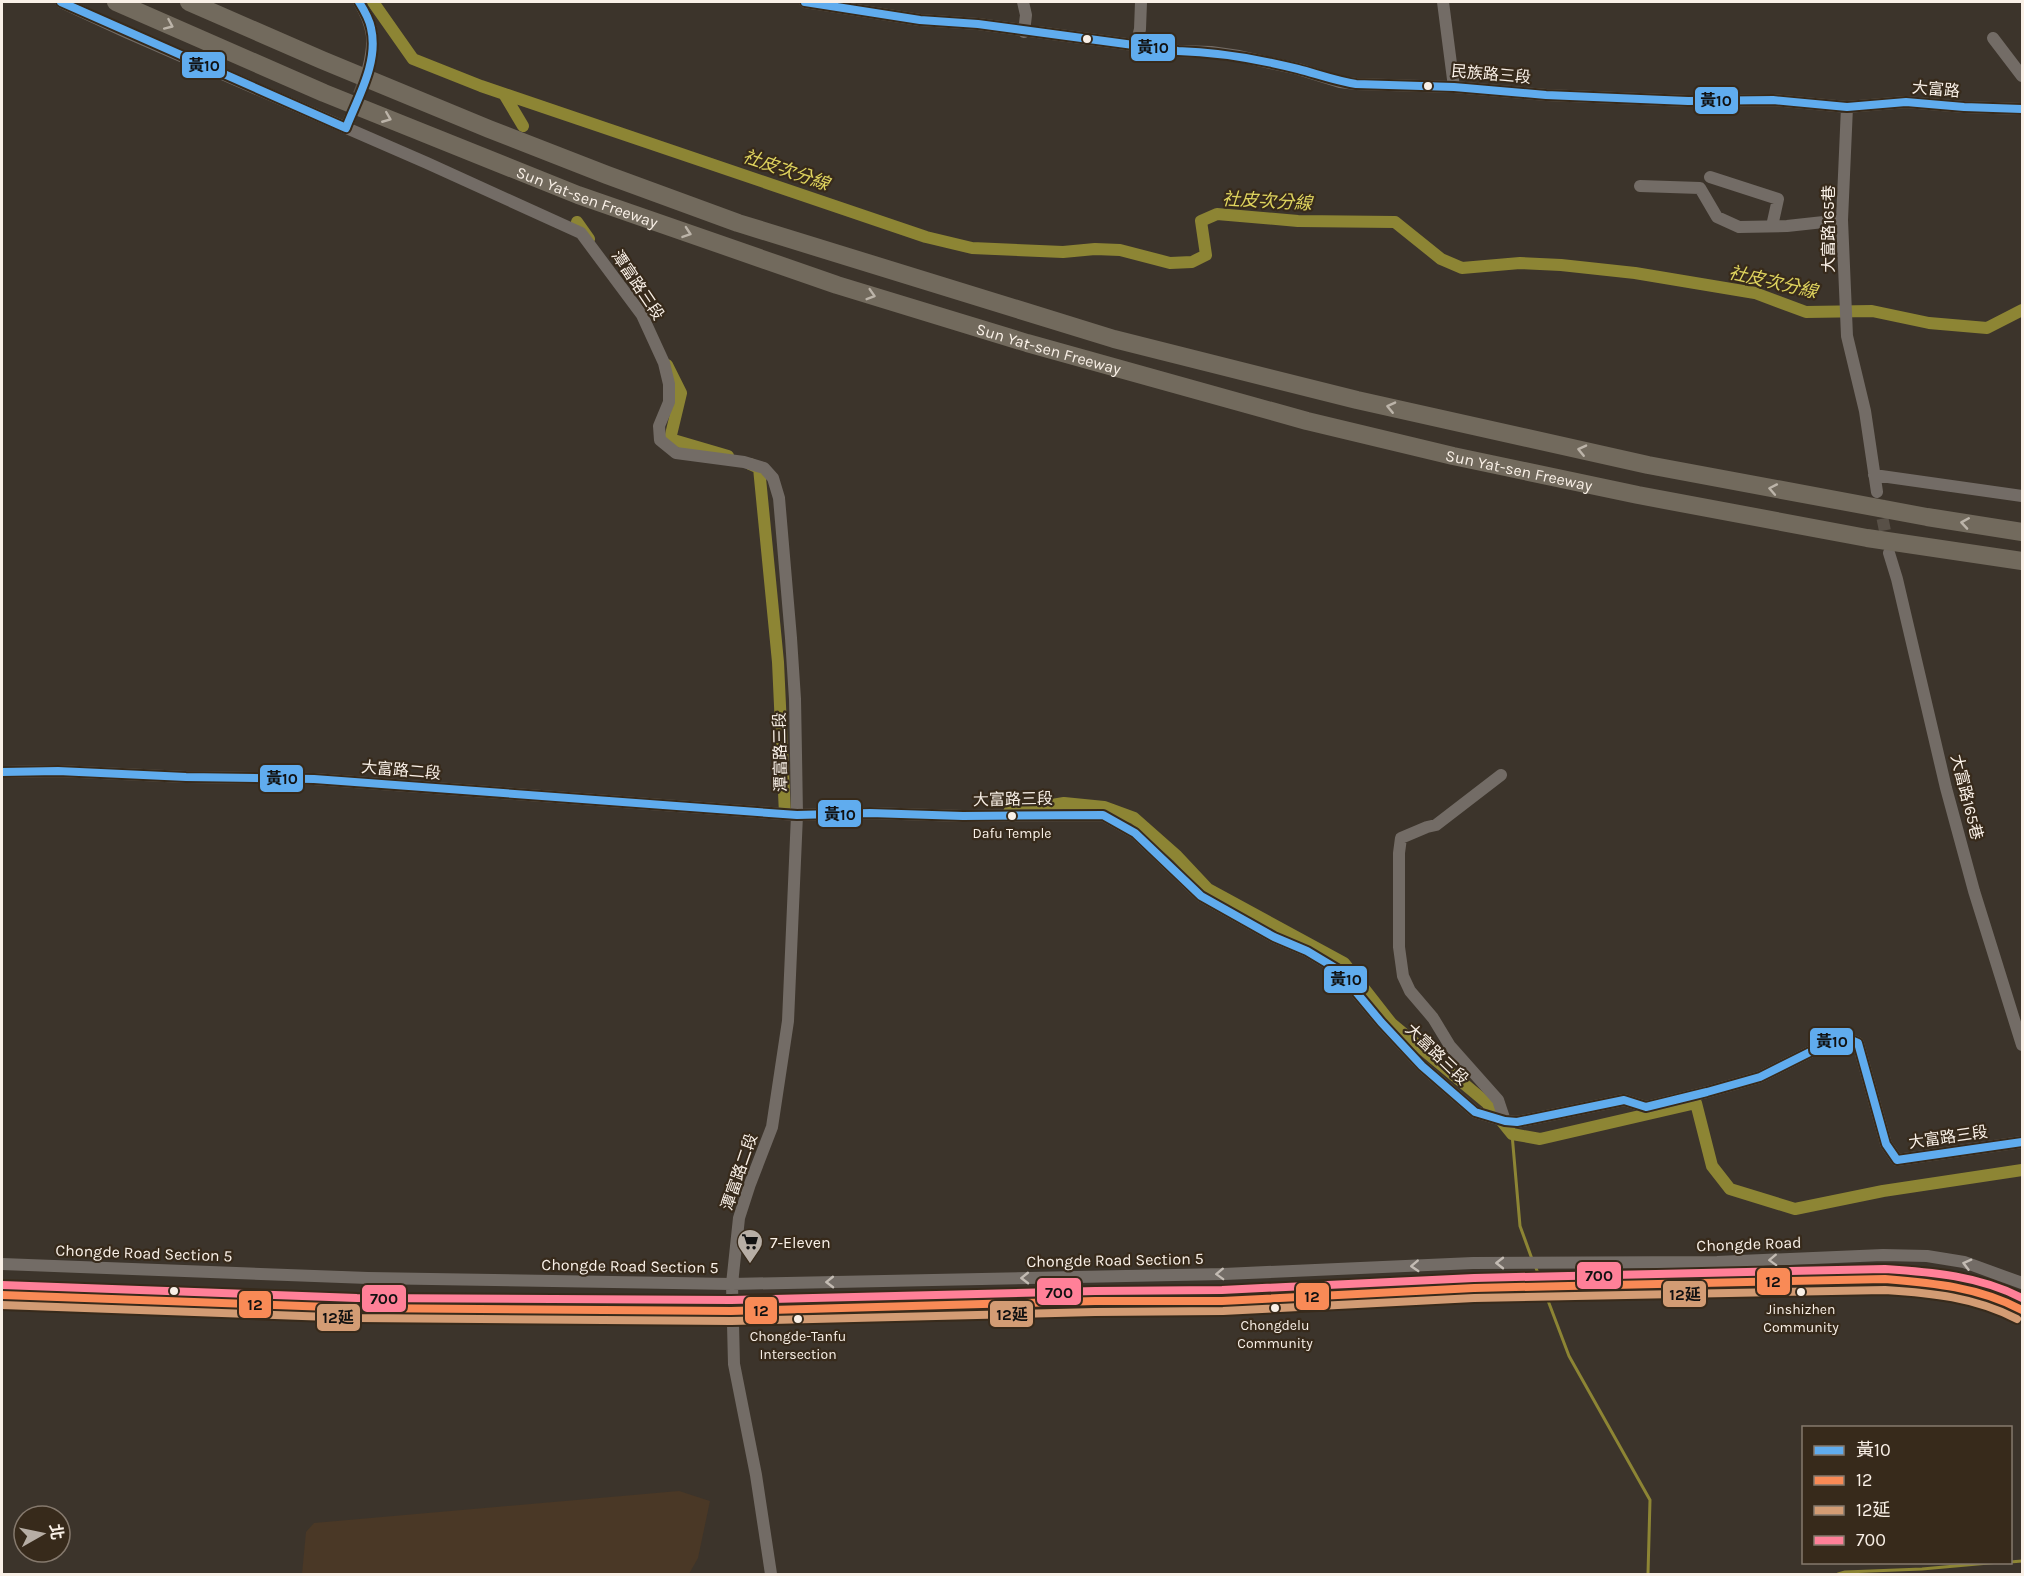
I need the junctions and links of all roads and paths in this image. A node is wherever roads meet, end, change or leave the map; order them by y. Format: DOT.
graph roads {
  1 [pos="61,2"];
  2 [pos="116,2"];
  3 [pos="189,2"];
  4 [pos="358,2"];
  5 [pos="805,2"];
  6 [pos="1023,2"];
  7 [pos="1141,2"];
  8 [pos="1443,2"];
  9 [pos="832,4"];
  10 [pos="1024,32"];
  11 [pos="1993,38"];
  12 [pos="1136,45"];
  13 [pos="368,69"];
  14 [pos="2022,76"];
  15 [pos="1454,87"];
  16 [pos="1847,107"];
  17 [pos="2022,109"];
  18 [pos="1710,177"];
  19 [pos="1640,186"];
  20 [pos="1842,220"];
  21 [pos="1772,226"];
  22 [pos="1874,475"];
  23 [pos="1877,492"];
  24 [pos="2022,496"];
  25 [pos="2022,532"];
  26 [pos="1889,553"];
  27 [pos="2022,561"];
  28 [pos="2,772"];
  29 [pos="1501,775"];
  30 [pos="797,815"];
  31 [pos="2022,1046"];
  32 [pos="1505,1121"];
  33 [pos="2022,1142"];
  34 [pos="1473,1263"];
  35 [pos="2,1264"];
  36 [pos="2022,1283"];
  37 [pos="732,1284"];
  38 [pos="2,1295"];
  39 [pos="2022,1310"];
  40 [pos="732,1311"];
  41 [pos="771,1575"];
  1 -- 30 [label="street, 潭富路三段"];
  2 -- 27 [label="highway, Sun Yat-sen Freeway, one-way"];
  25 -- 3 [label="highway, Sun Yat-sen Freeway, one-way"];
  4 -- 13 [label="street"];
  5 -- 9 [label="street, 民族路三段"];
  6 -- 10 [label="street"];
  7 -- 12 [label="street"];
  8 -- 15 [label="street"];
  9 -- 10 [label="street, 民族路三段"];
  10 -- 12 [label="street, 民族路三段"];
  11 -- 14 [label="street"];
  12 -- 15 [label="street, 民族路三段"];
  15 -- 16 [label="street, 民族路三段"];
  16 -- 17 [label="street, 大富路"];
  16 -- 20 [label="street, 大富路165巷"];
  18 -- 21 [label="street"];
  19 -- 21 [label="street"];
  20 -- 21 [label="street"];
  20 -- 22 [label="street, 大富路165巷"];
  22 -- 23 [label="street, 大富路165巷"];
  22 -- 24 [label="street"];
  26 -- 31 [label="street, 大富路165巷"];
  28 -- 30 [label="street, 大富路二段"];
  29 -- 32 [label="street"];
  30 -- 32 [label="street, 大富路三段"];
  30 -- 37 [label="street, 潭富路二段"];
  32 -- 33 [label="street, 大富路三段"];
  36 -- 34 [label="street, Chongde Road, one-way"];
  34 -- 37 [label="street, Chongde Road Section 5, one-way"];
  35 -- 37 [label="street, Chongde Road Section 5"];
  37 -- 40 [label="street, 潭富路二段"];
  38 -- 40 [label="street"];
  39 -- 40 [label="street"];
  40 -- 41 [label="street, 潭富路二段"];
}
